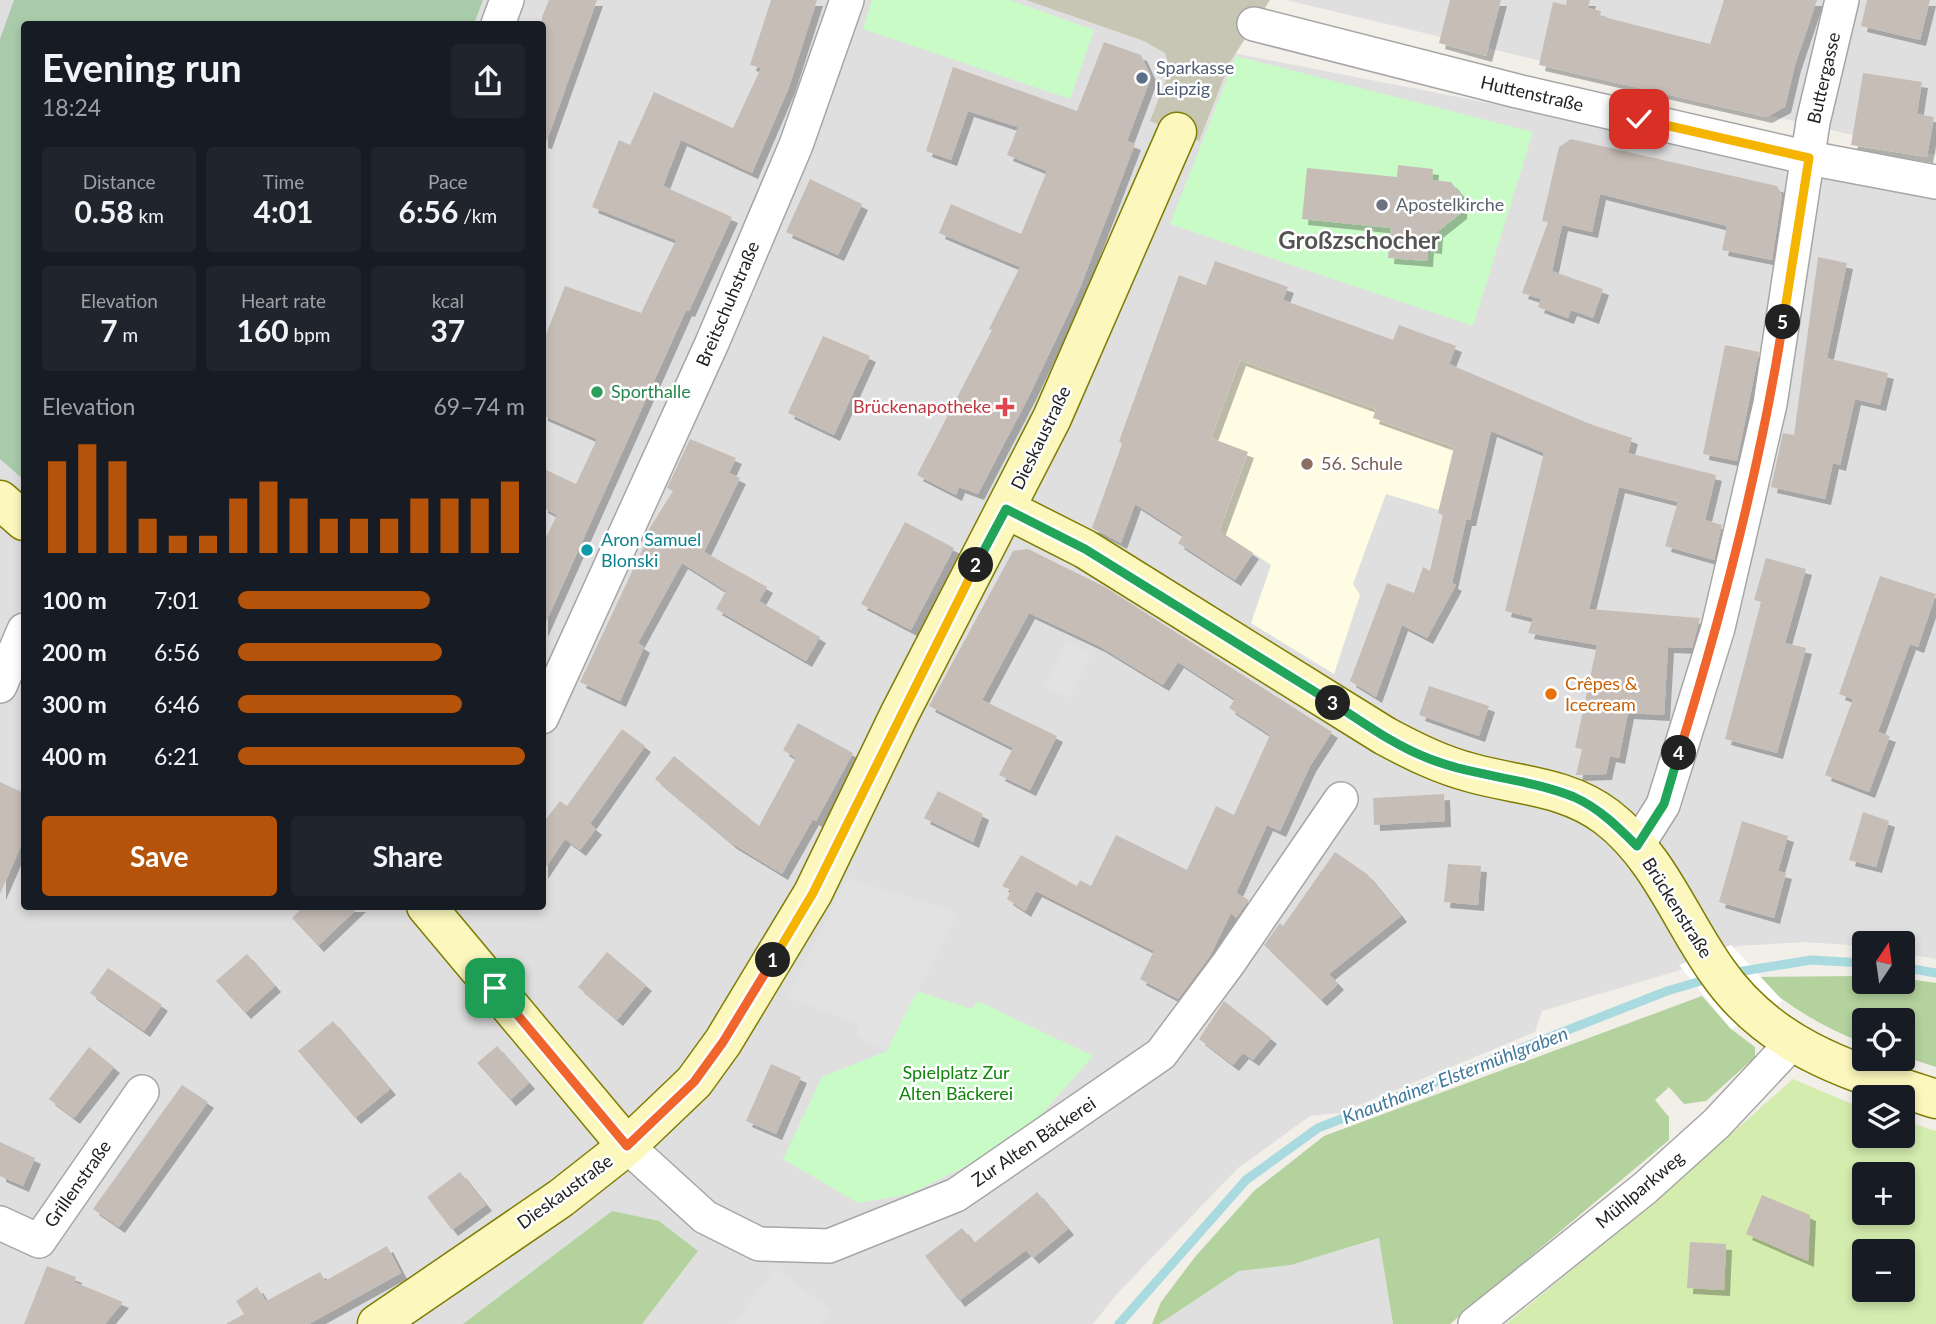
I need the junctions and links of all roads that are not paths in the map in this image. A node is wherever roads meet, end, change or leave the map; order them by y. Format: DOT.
graph roads {
  1 [pos="506,0"];
  2 [pos="847,0"];
  3 [pos="1842,0"];
  4 [pos="499,21"];
  5 [pos="1254,24"];
  6 [pos="1177,132"];
  7 [pos="1809,158"];
  8 [pos="1936,182"];
  9 [pos="0,500"];
  10 [pos="1006,509"];
  11 [pos="21,518"];
  12 [pos="21,638"];
  13 [pos="0,685"];
  14 [pos="546,708"];
  15 [pos="1341,799"];
  16 [pos="1637,846"];
  17 [pos="432,910"];
  18 [pos="1792,1043"];
  19 [pos="142,1092"];
  20 [pos="1936,1099"];
  21 [pos="627,1146"];
  22 [pos="0,1223"];
  23 [pos="377,1324"];
  24 [pos="1475,1324"];
  1 -- 4 [label="street"];
  2 -- 14 [label="street, Breitschuhstraße"];
  3 -- 7 [label="street, Buttergasse"];
  5 -- 7 [label="street, Huttenstraße"];
  6 -- 10 [label="main road, Dieskaustraße"];
  7 -- 8 [label="street, Huttenstraße"];
  7 -- 16 [label="street, Buttergasse"];
  9 -- 11 [label="main road"];
  10 -- 16 [label="main road, Brückenstraße"];
  10 -- 21 [label="main road, Dieskaustraße"];
  12 -- 13 [label="street"];
  15 -- 21 [label="street, Zur Alten Bäckerei"];
  16 -- 18 [label="main road, Brückenstraße"];
  17 -- 21 [label="main road"];
  18 -- 20 [label="main road, Brückenstraße"];
  18 -- 24 [label="street, Mühlparkweg"];
  19 -- 22 [label="street, Grillenstraße"];
  21 -- 23 [label="main road, Dieskaustraße"];
}
